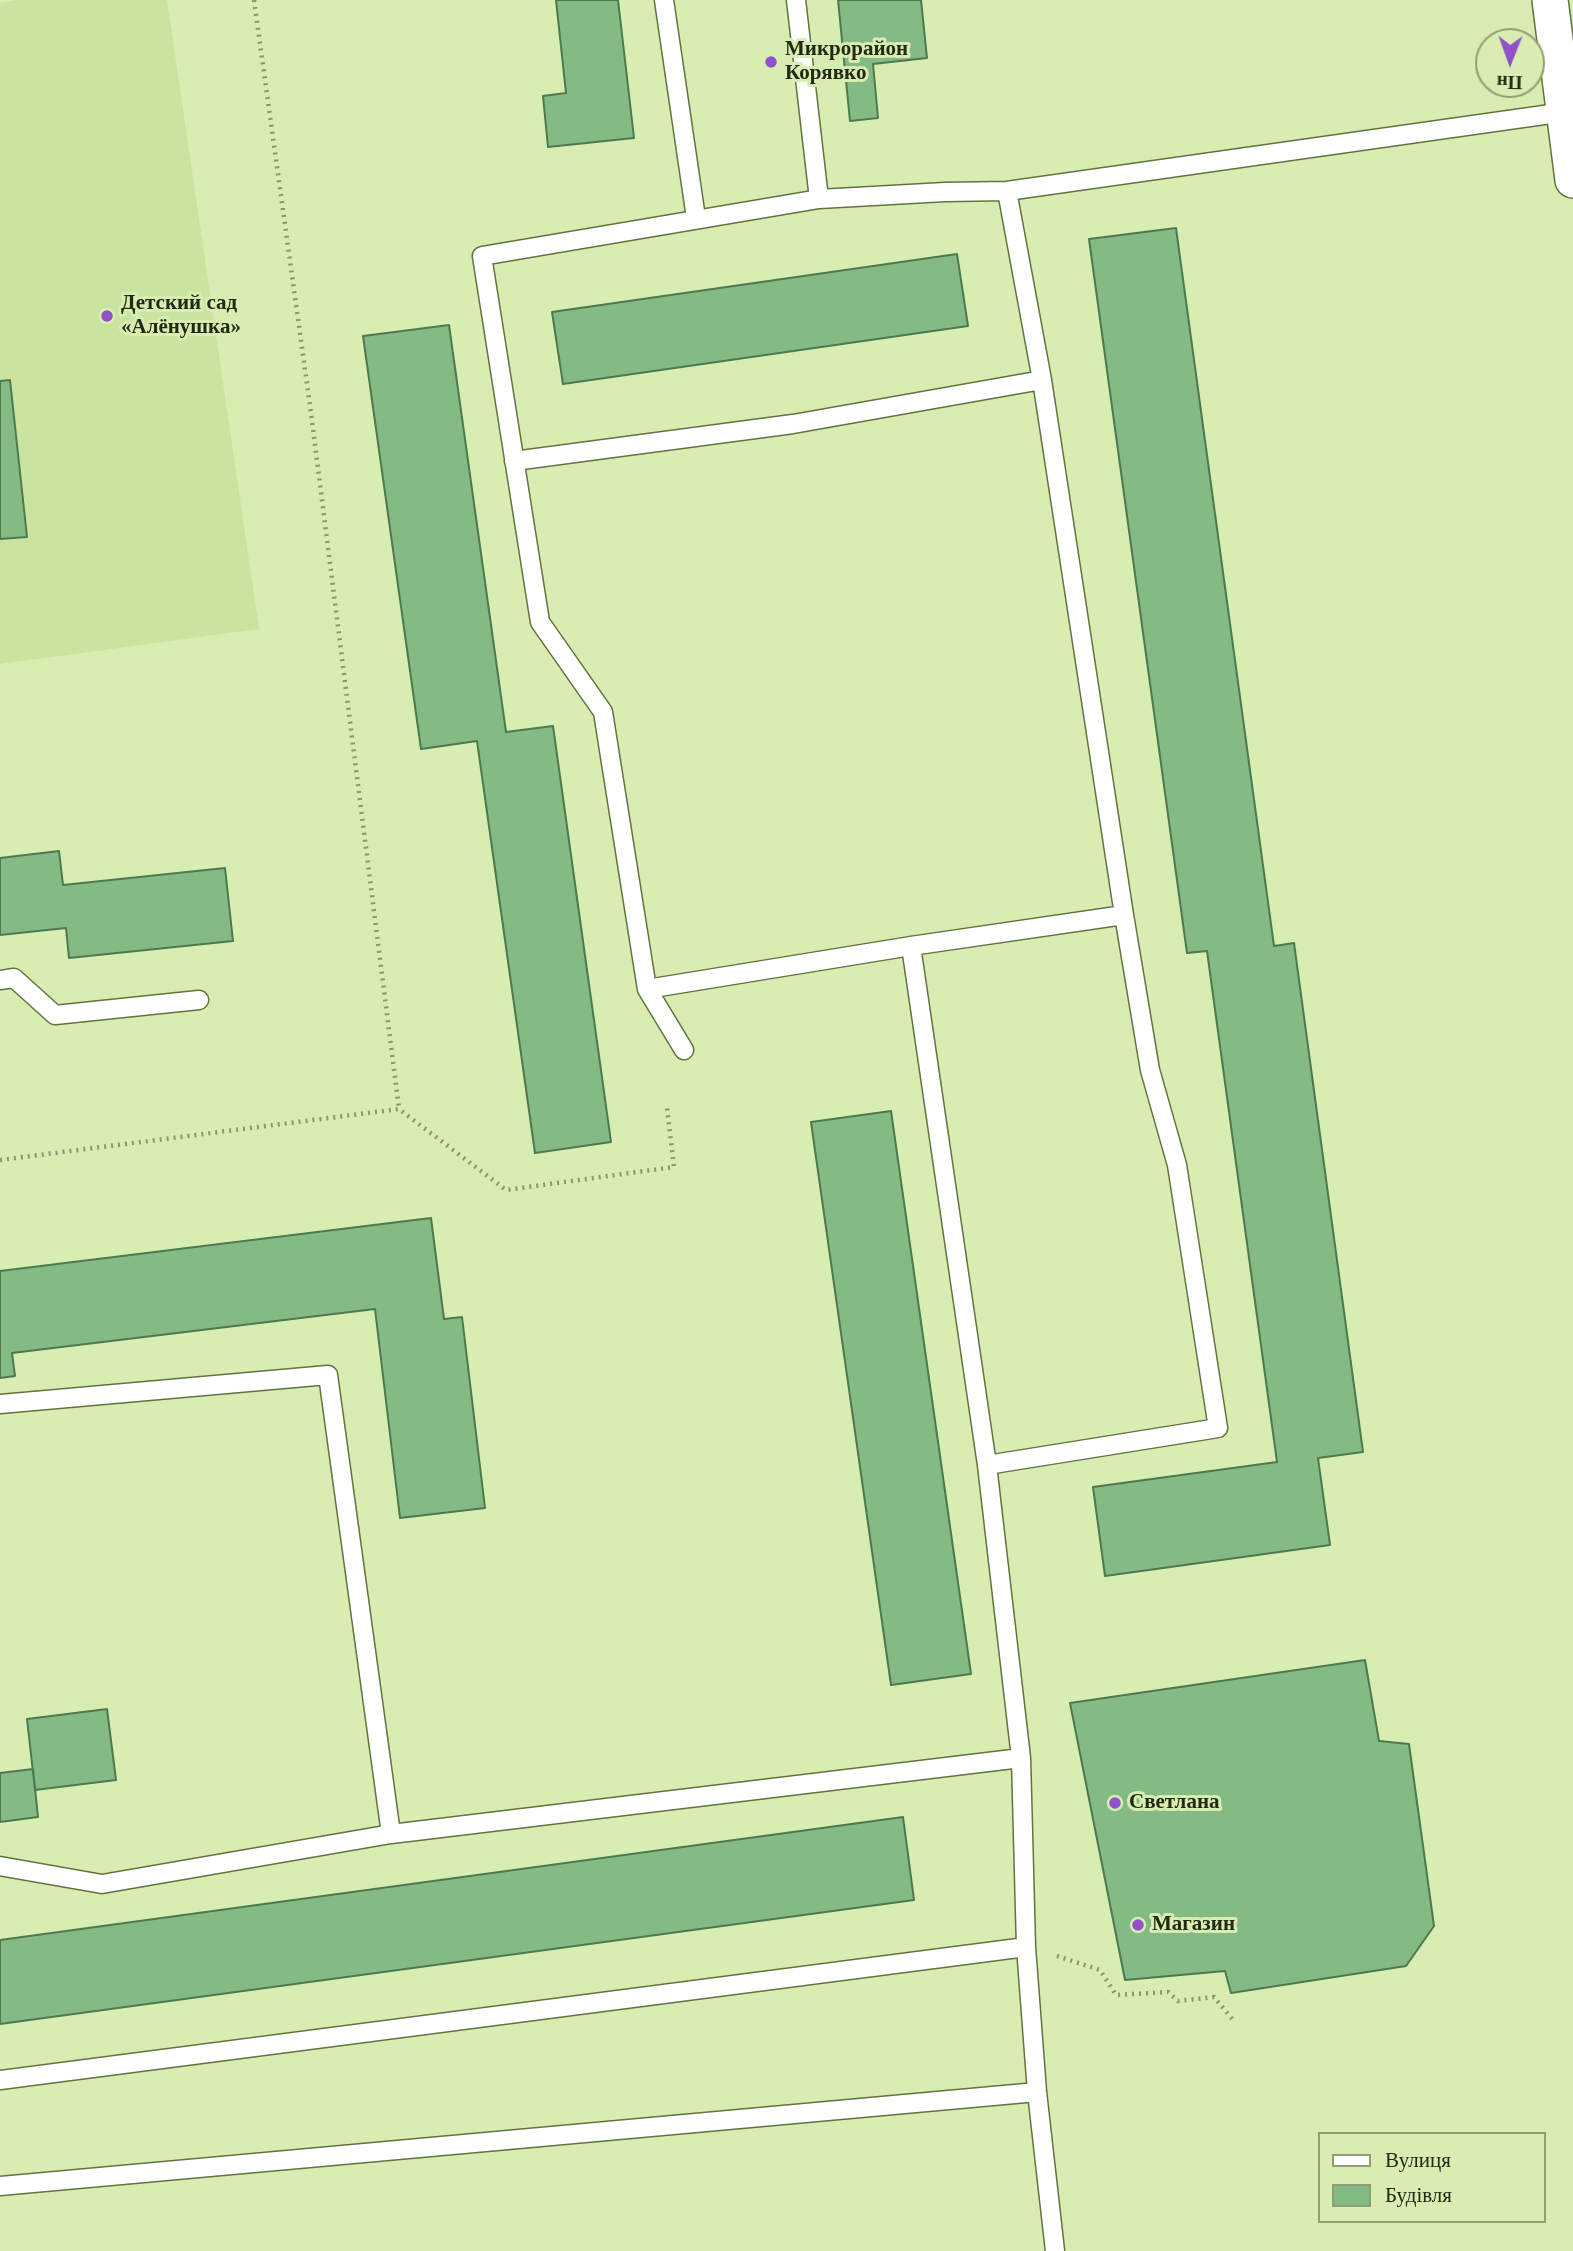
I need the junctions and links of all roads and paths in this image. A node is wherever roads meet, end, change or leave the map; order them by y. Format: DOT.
graph roads {
  1 [pos="254,0"];
  2 [pos="664,0"];
  3 [pos="796,0"];
  4 [pos="1550,0"];
  5 [pos="1565,112"];
  6 [pos="1573,180"];
  7 [pos="1007,191"];
  8 [pos="819,200"];
  9 [pos="696,218"];
  10 [pos="1042,380"];
  11 [pos="514,461"];
  12 [pos="1124,915"];
  13 [pos="911,946"];
  14 [pos="0,980"];
  15 [pos="647,989"];
  16 [pos="199,1000"];
  17 [pos="684,1050"];
  18 [pos="667,1108"];
  19 [pos="399,1109"];
  20 [pos="0,1160"];
  21 [pos="0,1404"];
  22 [pos="987,1465"];
  23 [pos="1021,1758"];
  24 [pos="391,1834"];
  25 [pos="0,1866"];
  26 [pos="1026,1947"];
  27 [pos="1234,2021"];
  28 [pos="0,2080"];
  29 [pos="1037,2092"];
  30 [pos="0,2186"];
  31 [pos="1055,2251"];
  1 -- 19 [label="path"];
  2 -- 9 [label="lane"];
  3 -- 8 [label="lane"];
  4 -- 5 [label="street"];
  5 -- 6 [label="street"];
  5 -- 7 [label="lane"];
  7 -- 8 [label="lane"];
  7 -- 10 [label="lane"];
  8 -- 9 [label="lane"];
  9 -- 11 [label="lane"];
  10 -- 11 [label="lane"];
  10 -- 12 [label="lane"];
  11 -- 15 [label="lane"];
  12 -- 13 [label="lane"];
  12 -- 22 [label="lane"];
  13 -- 15 [label="lane"];
  13 -- 22 [label="lane"];
  14 -- 16 [label="lane"];
  15 -- 17 [label="lane"];
  18 -- 19 [label="path"];
  19 -- 20 [label="path"];
  21 -- 24 [label="lane"];
  22 -- 23 [label="lane"];
  23 -- 24 [label="lane"];
  23 -- 26 [label="lane"];
  24 -- 25 [label="lane"];
  26 -- 27 [label="path"];
  26 -- 28 [label="lane"];
  26 -- 29 [label="lane"];
  29 -- 30 [label="lane"];
  29 -- 31 [label="lane"];
}
